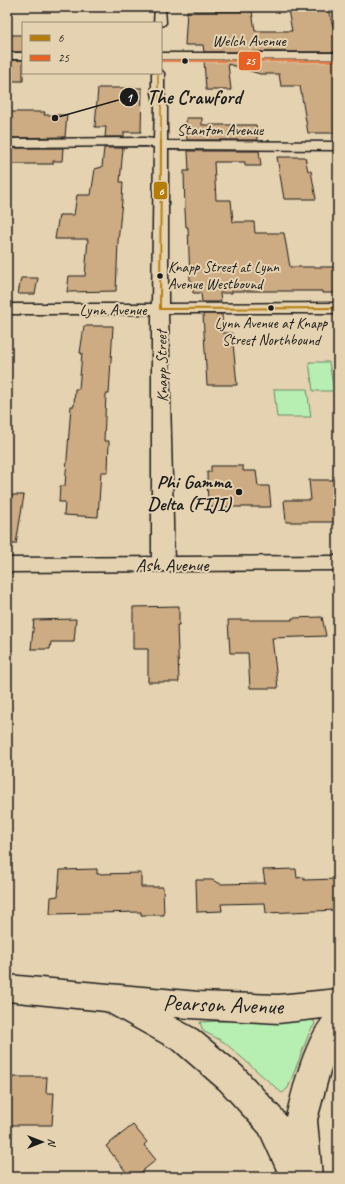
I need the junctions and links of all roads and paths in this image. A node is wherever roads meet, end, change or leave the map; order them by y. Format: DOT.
graph roads {
  1 [pos="160,7"];
  2 [pos="160,22"];
  3 [pos="7,56"];
  4 [pos="22,56"];
  5 [pos="162,56"];
  6 [pos="338,56"];
  7 [pos="158,74"];
  8 [pos="7,143"];
  9 [pos="161,145"];
  10 [pos="338,146"];
  11 [pos="338,308"];
  12 [pos="7,309"];
  13 [pos="160,309"];
  14 [pos="338,563"];
  15 [pos="163,564"];
  16 [pos="7,565"];
  17 [pos="7,988"];
  18 [pos="107,997"];
  19 [pos="338,1003"];
  20 [pos="338,1022"];
  21 [pos="296,1177"];
  22 [pos="305,1177"];
  1 -- 2 [label="street"];
  3 -- 4 [label="street"];
  5 -- 6 [label="street, Welch Avenue"];
  7 -- 9 [label="street, Knapp Street"];
  8 -- 9 [label="street, Stanton Avenue"];
  9 -- 10 [label="street, Stanton Avenue"];
  9 -- 13 [label="street, Knapp Street"];
  11 -- 13 [label="street, Lynn Avenue"];
  12 -- 13 [label="street, Lynn Avenue"];
  13 -- 15 [label="street, Knapp Street"];
  14 -- 15 [label="street, Ash Avenue"];
  15 -- 16 [label="street, Ash Avenue"];
  17 -- 18 [label="street, Pearson Avenue"];
  18 -- 19 [label="street, Pearson Avenue"];
  18 -- 21 [label="street, Pearson Avenue"];
  20 -- 22 [label="street"];
}
